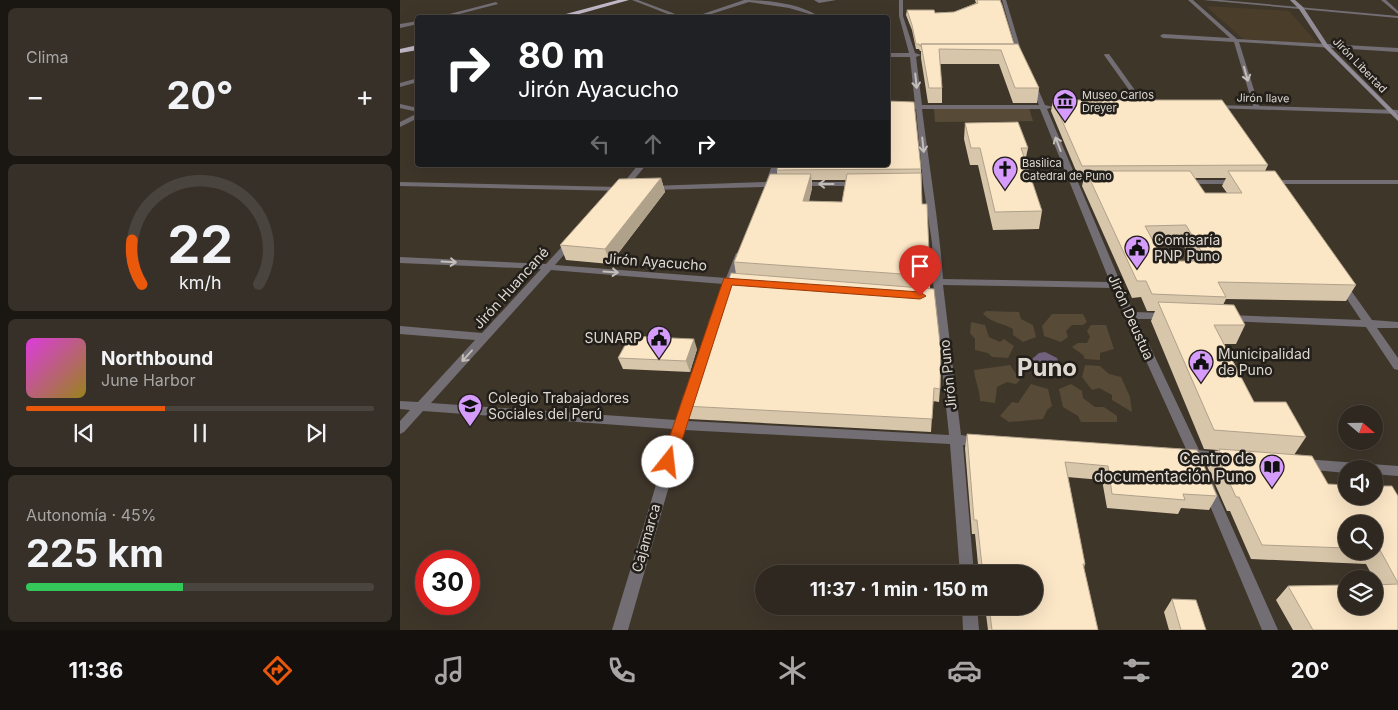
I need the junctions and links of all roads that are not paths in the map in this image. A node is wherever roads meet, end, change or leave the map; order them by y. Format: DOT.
graph roads {
  1 [pos="614,0"];
  2 [pos="626,0"];
  3 [pos="634,0"];
  4 [pos="749,0"];
  5 [pos="834,0"];
  6 [pos="901,0"];
  7 [pos="1004,0"];
  8 [pos="1190,0"];
  9 [pos="1205,0"];
  10 [pos="1292,0"];
  11 [pos="1383,0"];
  12 [pos="817,1"];
  13 [pos="496,3"];
  14 [pos="1300,8"];
  15 [pos="1398,13"];
  16 [pos="448,15"];
  17 [pos="561,15"];
  18 [pos="561,15"];
  19 [pos="676,15"];
  20 [pos="702,15"];
  21 [pos="810,15"];
  22 [pos="812,15"];
  23 [pos="1398,18"];
  24 [pos="415,23"];
  25 [pos="400,26"];
  26 [pos="1163,36"];
  27 [pos="1236,41"];
  28 [pos="1326,46"];
  29 [pos="415,49"];
  30 [pos="1398,50"];
  31 [pos="400,53"];
  32 [pos="1010,54"];
  33 [pos="1019,54"];
  34 [pos="890,55"];
  35 [pos="923,55"];
  36 [pos="1108,55"];
  37 [pos="913,56"];
  38 [pos="1024,62"];
  39 [pos="1032,80"];
  40 [pos="415,81"];
  41 [pos="400,86"];
  42 [pos="400,106"];
  43 [pos="918,106"];
  44 [pos="890,107"];
  45 [pos="1044,107"];
  46 [pos="1062,107"];
  47 [pos="1135,107"];
  48 [pos="1144,107"];
  49 [pos="1154,107"];
  50 [pos="1202,107"];
  51 [pos="1256,107"];
  52 [pos="415,109"];
  53 [pos="1390,111"];
  54 [pos="1398,112"];
  55 [pos="415,117"];
  56 [pos="1398,119"];
  57 [pos="400,125"];
  58 [pos="641,167"];
  59 [pos="775,167"];
  60 [pos="1072,182"];
  61 [pos="1082,182"];
  62 [pos="1178,182"];
  63 [pos="1244,182"];
  64 [pos="1398,182"];
  65 [pos="917,183"];
  66 [pos="927,183"];
  67 [pos="400,184"];
  68 [pos="868,184"];
  69 [pos="642,188"];
  70 [pos="767,188"];
  71 [pos="1278,190"];
  72 [pos="581,231"];
  73 [pos="743,246"];
  74 [pos="400,260"];
  75 [pos="548,267"];
  76 [pos="1334,273"];
  77 [pos="728,281"];
  78 [pos="747,282"];
  79 [pos="938,282"];
  80 [pos="1116,285"];
  81 [pos="1130,315"];
  82 [pos="1172,316"];
  83 [pos="1221,318"];
  84 [pos="1368,323"];
  85 [pos="1398,325"];
  86 [pos="400,330"];
  87 [pos="709,335"];
  88 [pos="484,337"];
  89 [pos="1398,366"];
  90 [pos="691,389"];
  91 [pos="400,405"];
  92 [pos="422,406"];
  93 [pos="679,425"];
  94 [pos="400,430"];
  95 [pos="956,440"];
  96 [pos="995,442"];
  97 [pos="1175,454"];
  98 [pos="1194,455"];
  99 [pos="1236,459"];
  100 [pos="1292,463"];
  101 [pos="1338,467"];
  102 [pos="1383,470"];
  103 [pos="1398,471"];
  104 [pos="966,565"];
  105 [pos="971,615"];
  106 [pos="620,630"];
  107 [pos="972,630"];
  108 [pos="1270,630"];
  1 -- 17 [label="highway"];
  2 -- 18 [label="highway"];
  3 -- 19 [label="street"];
  4 -- 20 [label="street"];
  4 -- 21 [label="street"];
  5 -- 12 [label="street"];
  6 -- 37 [label="street, Jirón Puno"];
  7 -- 33 [label="street"];
  8 -- 27 [label="street"];
  9 -- 14 [label="street"];
  10 -- 14 [label="street, Jirón Libertad"];
  11 -- 15 [label="street"];
  12 -- 22 [label="street"];
  13 -- 16 [label="street"];
  14 -- 23 [label="street"];
  14 -- 28 [label="street, Jirón Libertad"];
  24 -- 25 [label="street"];
  26 -- 27 [label="street"];
  27 -- 28 [label="street"];
  27 -- 51 [label="street, one-way"];
  28 -- 30 [label="street"];
  28 -- 53 [label="street, Jirón Libertad"];
  29 -- 31 [label="highway"];
  32 -- 33 [label="street"];
  33 -- 38 [label="street"];
  34 -- 37 [label="street"];
  35 -- 37 [label="street"];
  36 -- 48 [label="street"];
  37 -- 43 [label="street, Jirón Puno, one-way"];
  39 -- 45 [label="street, Jirón Deustua"];
  40 -- 41 [label="street"];
  42 -- 52 [label="street"];
  43 -- 44 [label="street"];
  43 -- 45 [label="street"];
  43 -- 66 [label="street, Jirón Puno, one-way"];
  45 -- 46 [label="street"];
  60 -- 45 [label="street, Jirón Deustua, one-way"];
  47 -- 48 [label="street"];
  48 -- 49 [label="street"];
  50 -- 51 [label="street, Jirón Ilave"];
  51 -- 53 [label="street, Jirón Ilave"];
  53 -- 54 [label="street, Jirón Ilave"];
  53 -- 56 [label="street, Jirón Libertad"];
  55 -- 57 [label="street"];
  58 -- 67 [label="street"];
  59 -- 70 [label="street"];
  60 -- 61 [label="street"];
  60 -- 80 [label="street, Jirón Deustua"];
  62 -- 63 [label="street"];
  64 -- 71 [label="street"];
  65 -- 66 [label="street"];
  66 -- 79 [label="street, Jirón Puno"];
  68 -- 70 [label="street, one-way"];
  69 -- 70 [label="street"];
  72 -- 75 [label="street, Jirón Huancané"];
  73 -- 77 [label="street"];
  74 -- 75 [label="street, Jirón Ayacucho, one-way"];
  75 -- 77 [label="street, Jirón Ayacucho, one-way"];
  75 -- 88 [label="street, Jirón Huancané"];
  76 -- 84 [label="street"];
  77 -- 78 [label="street, Jirón Ayacucho"];
  77 -- 87 [label="street"];
  79 -- 80 [label="street"];
  79 -- 95 [label="street, Jirón Puno"];
  80 -- 81 [label="street, Jirón Deustua"];
  81 -- 82 [label="street"];
  81 -- 98 [label="street, Jirón Deustua"];
  83 -- 84 [label="street"];
  84 -- 85 [label="street"];
  84 -- 89 [label="street"];
  86 -- 88 [label="street"];
  88 -- 92 [label="street, Jirón Huancané, one-way"];
  90 -- 93 [label="street, Cajamarca"];
  91 -- 92 [label="street"];
  92 -- 93 [label="street"];
  92 -- 94 [label="street, Jirón Huancané"];
  93 -- 95 [label="street"];
  93 -- 106 [label="street, Cajamarca"];
  95 -- 96 [label="street"];
  95 -- 104 [label="street, Jirón Puno"];
  97 -- 98 [label="street"];
  98 -- 99 [label="street"];
  98 -- 108 [label="street, Jirón Deustua"];
  100 -- 101 [label="street"];
  102 -- 103 [label="street"];
  105 -- 107 [label="street"];
}
